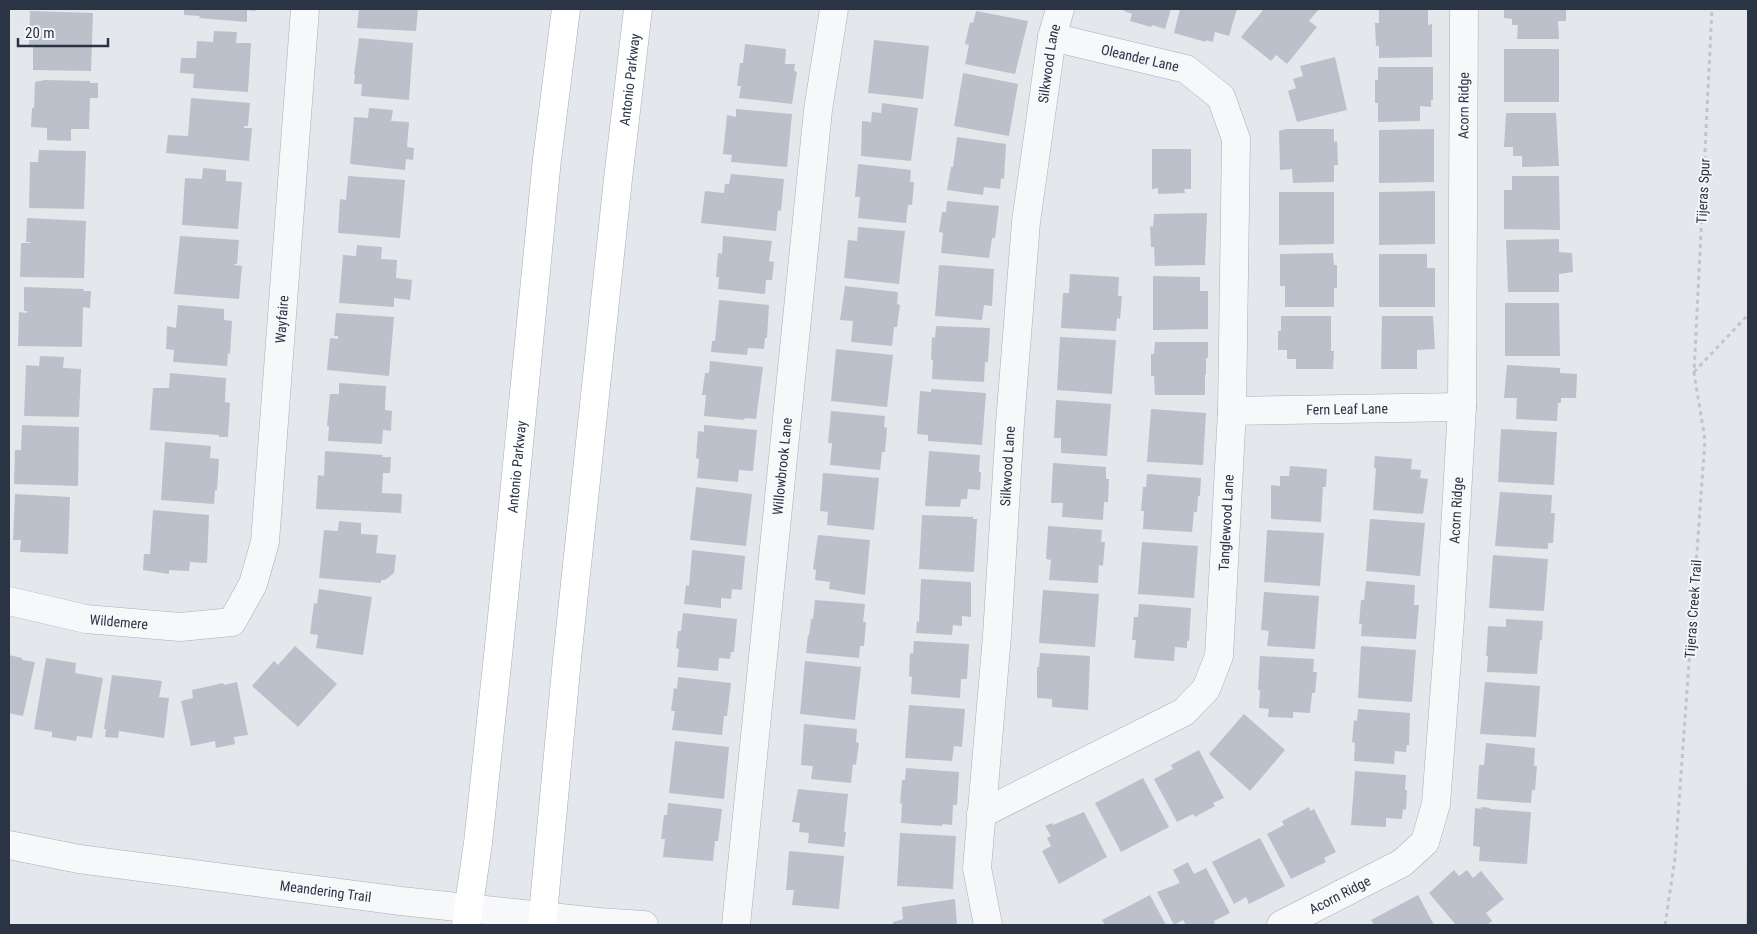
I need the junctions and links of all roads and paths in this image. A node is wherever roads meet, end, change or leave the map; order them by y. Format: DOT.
graph roads {
  1 [pos="305,9"];
  2 [pos="566,9"];
  3 [pos="638,9"];
  4 [pos="834,9"];
  5 [pos="1060,9"];
  6 [pos="1464,9"];
  7 [pos="1712,9"];
  8 [pos="1052,37"];
  9 [pos="1221,97"];
  10 [pos="1748,315"];
  11 [pos="1694,373"];
  12 [pos="1462,407"];
  13 [pos="1232,411"];
  14 [pos="9,601"];
  15 [pos="232,622"];
  16 [pos="981,814"];
  17 [pos="9,845"];
  18 [pos="467,916"];
  19 [pos="543,921"];
  20 [pos="644,925"];
  21 [pos="736,925"];
  22 [pos="988,925"];
  23 [pos="1281,925"];
  24 [pos="1665,925"];
  1 -- 15 [label="street, Wayfaire"];
  2 -- 18 [label="main road, Antonio Parkway"];
  3 -- 19 [label="main road, Antonio Parkway"];
  4 -- 21 [label="street, Willowbrook Lane"];
  5 -- 8 [label="street, Silkwood Lane"];
  6 -- 12 [label="street, Acorn Ridge"];
  7 -- 11 [label="path, Tijeras Spur"];
  8 -- 9 [label="street, Oleander Lane"];
  8 -- 16 [label="street, Silkwood Lane"];
  9 -- 13 [label="street, Tanglewood Lane"];
  10 -- 11 [label="path"];
  11 -- 24 [label="path, Tijeras Creek Trail"];
  12 -- 13 [label="street, Fern Leaf Lane"];
  12 -- 23 [label="street, Acorn Ridge"];
  13 -- 16 [label="street, Tanglewood Lane"];
  14 -- 15 [label="street, Wildemere"];
  16 -- 22 [label="street, Silkwood Lane"];
  17 -- 18 [label="street, Meandering Trail"];
  18 -- 19 [label="street, Meandering Trail"];
  19 -- 20 [label="street, Meandering Trail"];
}
